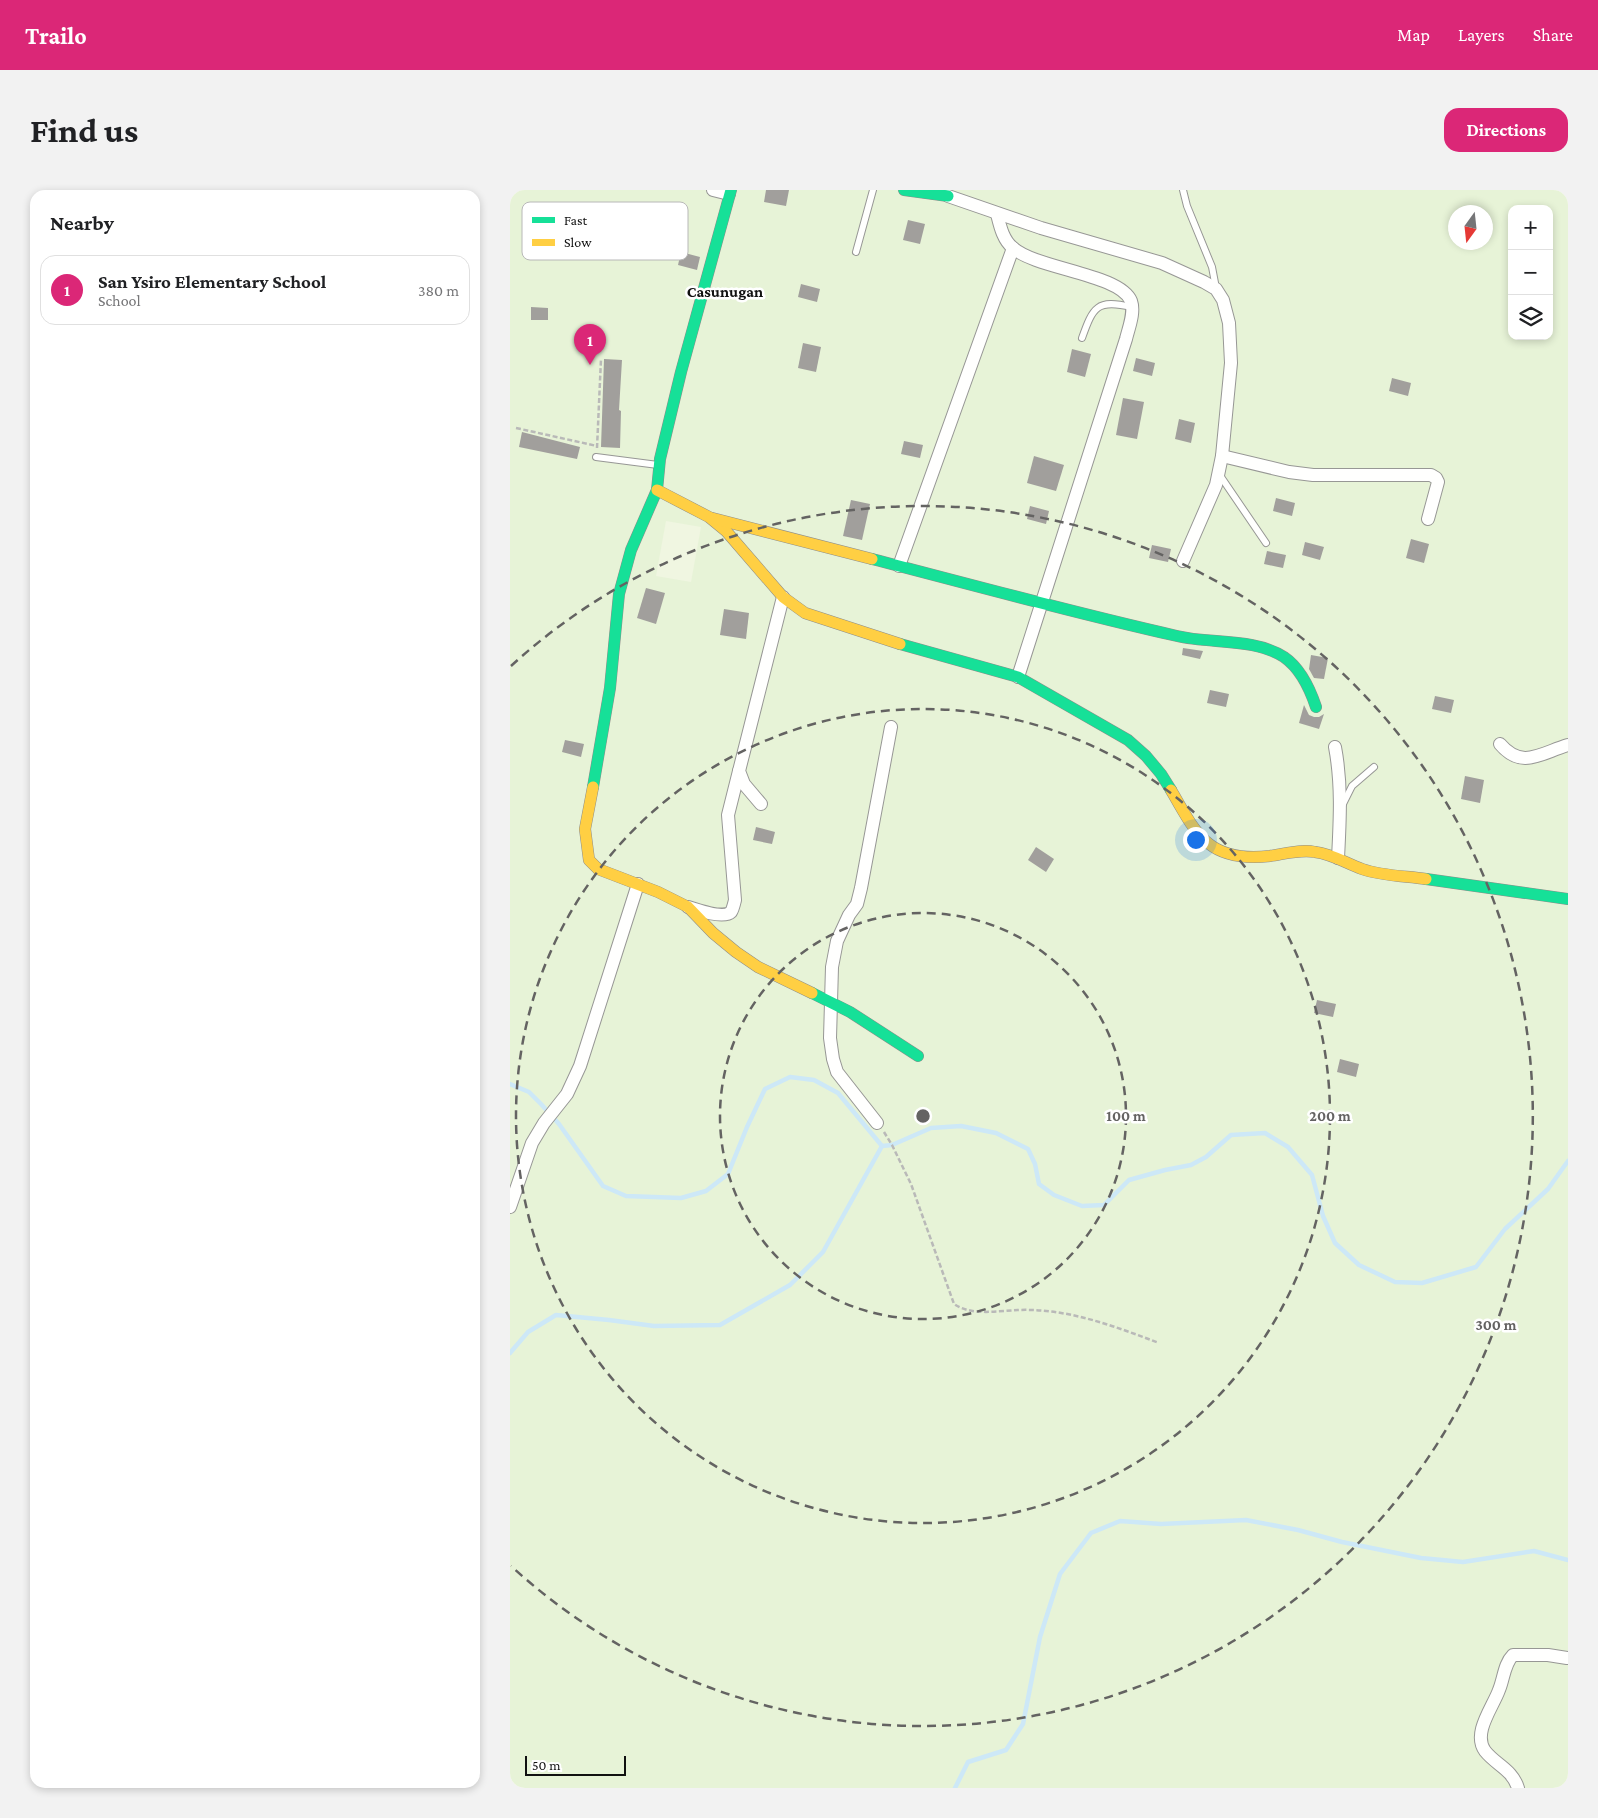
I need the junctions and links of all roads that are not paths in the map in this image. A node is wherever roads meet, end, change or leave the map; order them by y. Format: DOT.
graph roads {
  1 [pos="713,190"];
  2 [pos="873,190"];
  3 [pos="904,190"];
  4 [pos="1183,190"];
  5 [pos="730,192"];
  6 [pos="948,196"];
  7 [pos="997,214"];
  8 [pos="1013,248"];
  9 [pos="856,252"];
  10 [pos="1216,289"];
  11 [pos="1131,307"];
  12 [pos="1082,338"];
  13 [pos="1222,456"];
  14 [pos="596,457"];
  15 [pos="660,465"];
  16 [pos="1218,473"];
  17 [pos="657,490"];
  18 [pos="709,518"];
  19 [pos="1428,519"];
  20 [pos="1266,543"];
  21 [pos="1183,561"];
  22 [pos="899,566"];
  23 [pos="782,597"];
  24 [pos="1042,603"];
  25 [pos="1018,677"];
  26 [pos="1316,706"];
  27 [pos="891,727"];
  28 [pos="1500,744"];
  29 [pos="1568,744"];
  30 [pos="1335,746"];
  31 [pos="1374,767"];
  32 [pos="739,771"];
  33 [pos="761,804"];
  34 [pos="1339,811"];
  35 [pos="1338,858"];
  36 [pos="638,884"];
  37 [pos="1568,899"];
  38 [pos="688,907"];
  39 [pos="830,1003"];
  40 [pos="918,1056"];
  41 [pos="877,1123"];
  42 [pos="510,1207"];
  43 [pos="1567,1658"];
  44 [pos="1518,1788"];
  1 -- 5 [label="street"];
  2 -- 9 [label="lane"];
  3 -- 6 [label="street"];
  4 -- 10 [label="lane"];
  5 -- 15 [label="street"];
  6 -- 7 [label="street"];
  7 -- 8 [label="street"];
  7 -- 10 [label="street"];
  8 -- 11 [label="street"];
  8 -- 22 [label="street"];
  10 -- 13 [label="street"];
  11 -- 12 [label="lane"];
  11 -- 24 [label="street"];
  13 -- 16 [label="street"];
  13 -- 19 [label="street"];
  14 -- 15 [label="lane"];
  15 -- 17 [label="street"];
  16 -- 20 [label="lane"];
  16 -- 21 [label="street"];
  17 -- 18 [label="street"];
  17 -- 36 [label="street"];
  18 -- 22 [label="street"];
  18 -- 23 [label="street"];
  22 -- 24 [label="street"];
  23 -- 25 [label="street"];
  23 -- 32 [label="street"];
  24 -- 25 [label="street"];
  24 -- 26 [label="street"];
  25 -- 35 [label="street"];
  27 -- 39 [label="street"];
  28 -- 29 [label="street"];
  30 -- 34 [label="street"];
  31 -- 34 [label="lane"];
  32 -- 33 [label="street"];
  32 -- 38 [label="street"];
  34 -- 35 [label="street"];
  35 -- 37 [label="street"];
  36 -- 38 [label="street"];
  36 -- 42 [label="street"];
  38 -- 39 [label="street"];
  39 -- 40 [label="street"];
  39 -- 41 [label="street"];
  43 -- 44 [label="street"];
}
